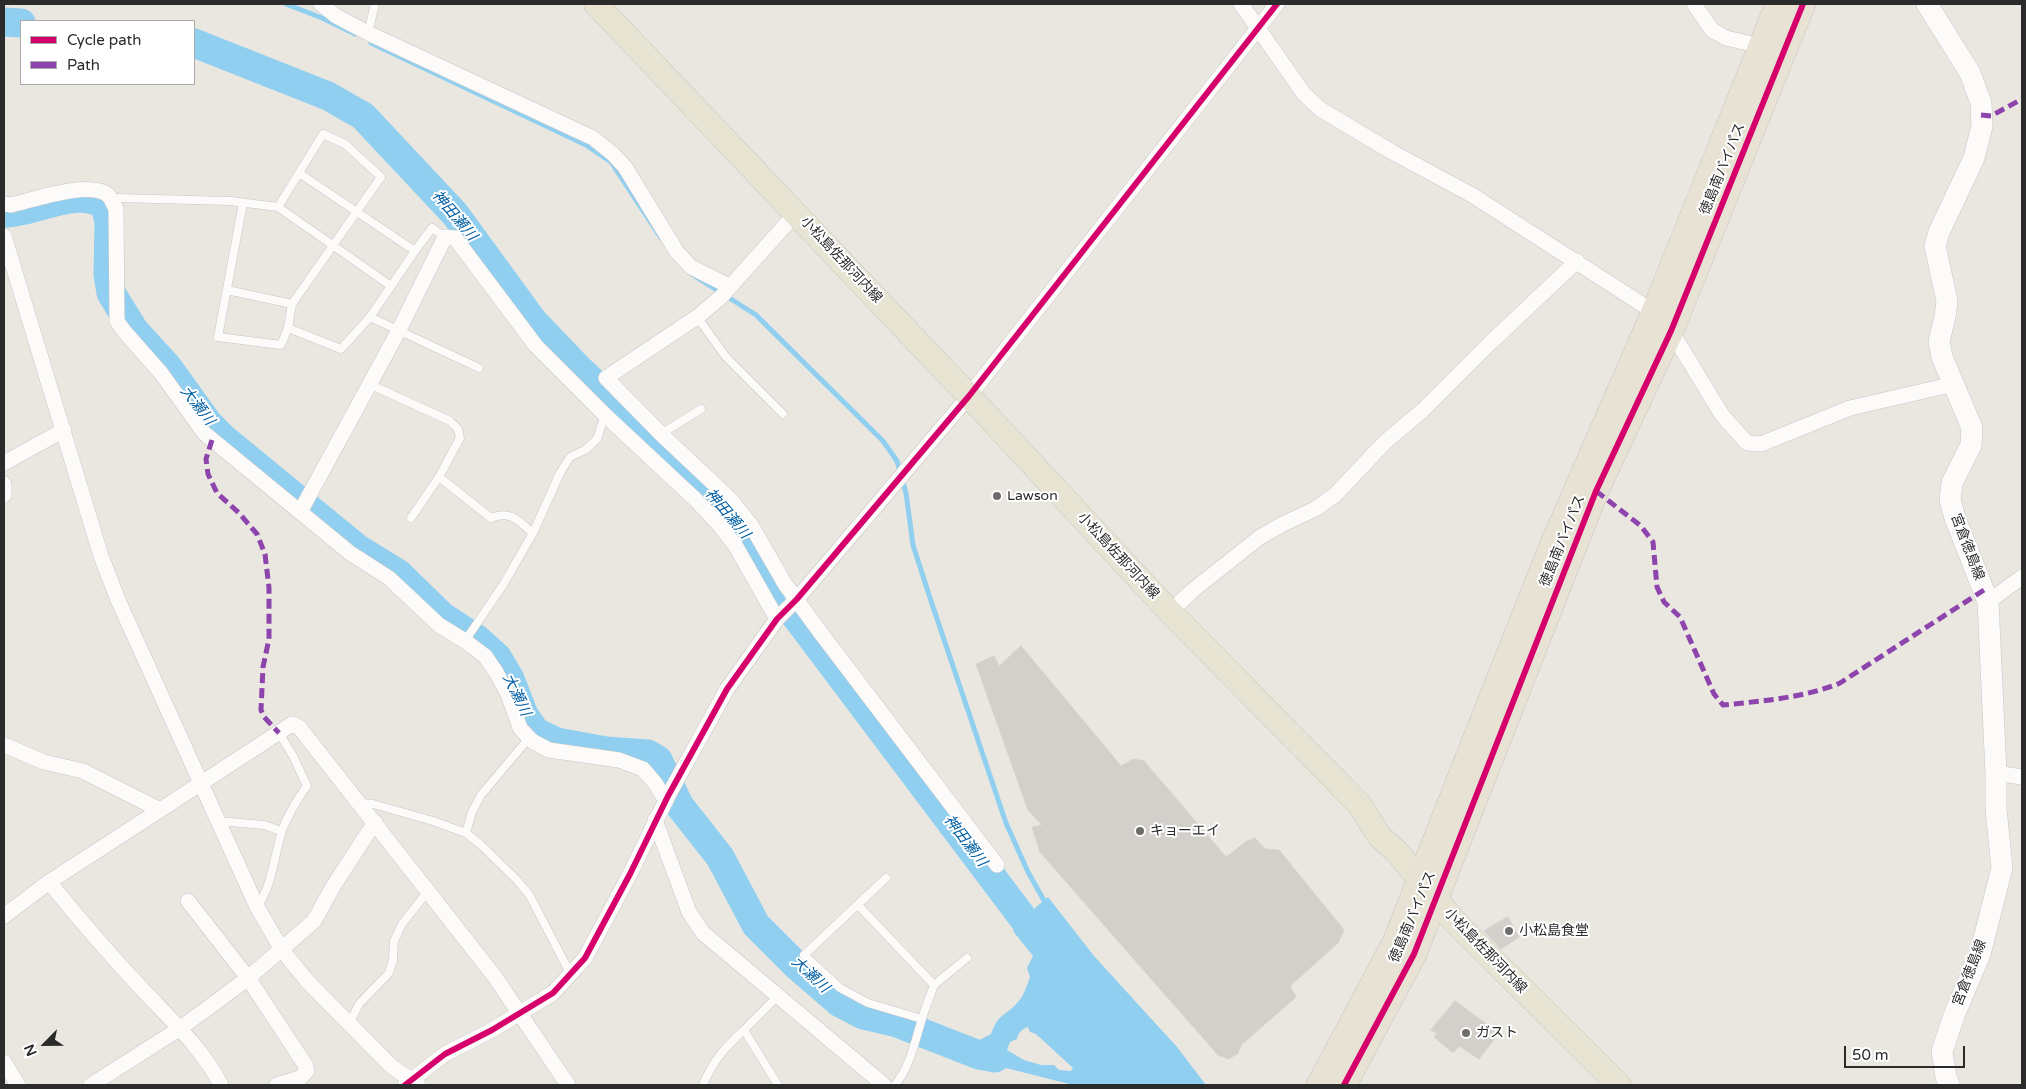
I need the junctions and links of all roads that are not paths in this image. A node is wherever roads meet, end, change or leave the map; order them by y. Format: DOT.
graph roads {
  1 [pos="321,4"];
  2 [pos="375,4"];
  3 [pos="596,4"];
  4 [pos="1241,4"];
  5 [pos="1277,4"];
  6 [pos="1694,4"];
  7 [pos="1778,4"];
  8 [pos="1802,4"];
  9 [pos="1927,4"];
  10 [pos="1257,28"];
  11 [pos="368,33"];
  12 [pos="1761,46"];
  13 [pos="299,173"];
  14 [pos="112,202"];
  15 [pos="243,203"];
  16 [pos="4,204"];
  17 [pos="278,207"];
  18 [pos="356,211"];
  19 [pos="796,213"];
  20 [pos="4,236"];
  21 [pos="445,237"];
  22 [pos="332,245"];
  23 [pos="415,251"];
  24 [pos="1577,261"];
  25 [pos="391,286"];
  26 [pos="227,290"];
  27 [pos="726,291"];
  28 [pos="292,304"];
  29 [pos="1654,312"];
  30 [pos="370,317"];
  31 [pos="697,317"];
  32 [pos="288,328"];
  33 [pos="1671,331"];
  34 [pos="398,332"];
  35 [pos="479,368"];
  36 [pos="369,384"];
  37 [pos="1954,384"];
  38 [pos="969,396"];
  39 [pos="701,409"];
  40 [pos="783,414"];
  41 [pos="605,415"];
  42 [pos="64,430"];
  43 [pos="661,434"];
  44 [pos="4,463"];
  45 [pos="439,477"];
  46 [pos="4,484"];
  47 [pos="4,495"];
  48 [pos="303,507"];
  49 [pos="411,518"];
  50 [pos="533,533"];
  51 [pos="2022,577"];
  52 [pos="1988,602"];
  53 [pos="787,610"];
  54 [pos="1170,612"];
  55 [pos="468,635"];
  56 [pos="279,733"];
  57 [pos="529,738"];
  58 [pos="4,745"];
  59 [pos="1996,773"];
  60 [pos="2022,777"];
  61 [pos="201,783"];
  62 [pos="670,793"];
  63 [pos="360,803"];
  64 [pos="160,810"];
  65 [pos="655,820"];
  66 [pos="218,821"];
  67 [pos="375,822"];
  68 [pos="282,831"];
  69 [pos="466,833"];
  70 [pos="997,865"];
  71 [pos="1419,877"];
  72 [pos="886,878"];
  73 [pos="49,882"];
  74 [pos="428,891"];
  75 [pos="1435,898"];
  76 [pos="188,901"];
  77 [pos="858,905"];
  78 [pos="257,907"];
  79 [pos="4,916"];
  80 [pos="282,950"];
  81 [pos="967,958"];
  82 [pos="571,975"];
  83 [pos="248,978"];
  84 [pos="934,985"];
  85 [pos="778,996"];
  86 [pos="519,1013"];
  87 [pos="350,1022"];
  88 [pos="921,1023"];
  89 [pos="179,1029"];
  90 [pos="744,1030"];
  91 [pos="4,1062"];
  92 [pos="414,1084"];
  93 [pos="18,1085"];
  94 [pos="91,1085"];
  95 [pos="221,1085"];
  96 [pos="277,1085"];
  97 [pos="568,1085"];
  98 [pos="703,1085"];
  99 [pos="778,1085"];
  100 [pos="884,1085"];
  101 [pos="895,1085"];
  102 [pos="1319,1085"];
  103 [pos="1344,1085"];
  104 [pos="1619,1085"];
  105 [pos="1950,1085"];
  1 -- 11 [label="street"];
  2 -- 11 [label="lane"];
  3 -- 19 [label="main road, 小松島佐那河内線"];
  4 -- 10 [label="street"];
  5 -- 10 [label="street"];
  6 -- 12 [label="street"];
  7 -- 12 [label="highway, 徳島南バイパス"];
  8 -- 33 [label="highway, 徳島南バイパス"];
  9 -- 37 [label="main road, 宮倉徳島線"];
  10 -- 24 [label="street"];
  10 -- 38 [label="street"];
  11 -- 27 [label="street"];
  12 -- 29 [label="highway, 徳島南バイパス"];
  13 -- 17 [label="lane"];
  13 -- 18 [label="lane"];
  13 -- 18 [label="lane"];
  14 -- 15 [label="lane"];
  14 -- 16 [label="street"];
  14 -- 48 [label="street"];
  15 -- 17 [label="lane"];
  15 -- 26 [label="lane"];
  17 -- 22 [label="lane"];
  18 -- 22 [label="lane"];
  18 -- 23 [label="lane"];
  19 -- 27 [label="street"];
  19 -- 38 [label="main road, 小松島佐那河内線"];
  20 -- 42 [label="street"];
  21 -- 23 [label="lane"];
  21 -- 34 [label="street"];
  21 -- 41 [label="street"];
  22 -- 25 [label="lane"];
  22 -- 28 [label="lane"];
  23 -- 25 [label="lane"];
  24 -- 29 [label="street"];
  24 -- 54 [label="street"];
  25 -- 30 [label="lane"];
  26 -- 28 [label="lane"];
  26 -- 32 [label="lane"];
  27 -- 31 [label="street"];
  28 -- 32 [label="lane"];
  29 -- 33 [label="street"];
  29 -- 71 [label="highway, 徳島南バイパス"];
  30 -- 32 [label="lane"];
  30 -- 34 [label="lane"];
  31 -- 40 [label="lane"];
  31 -- 43 [label="street"];
  33 -- 37 [label="street"];
  33 -- 75 [label="highway, 徳島南バイパス"];
  34 -- 35 [label="lane"];
  34 -- 36 [label="street"];
  36 -- 45 [label="lane"];
  36 -- 48 [label="street"];
  37 -- 52 [label="main road, 宮倉徳島線"];
  38 -- 53 [label="street"];
  38 -- 54 [label="main road, 小松島佐那河内線"];
  39 -- 43 [label="lane"];
  41 -- 50 [label="lane"];
  41 -- 53 [label="street"];
  42 -- 44 [label="street"];
  42 -- 61 [label="street"];
  43 -- 53 [label="street"];
  45 -- 49 [label="lane"];
  45 -- 50 [label="lane"];
  46 -- 47 [label="street"];
  48 -- 55 [label="street"];
  50 -- 55 [label="lane"];
  51 -- 52 [label="street"];
  52 -- 59 [label="main road, 宮倉徳島線"];
  53 -- 62 [label="street"];
  53 -- 70 [label="street"];
  54 -- 71 [label="main road, 小松島佐那河内線"];
  55 -- 57 [label="street"];
  56 -- 61 [label="street"];
  56 -- 63 [label="street"];
  56 -- 68 [label="lane"];
  57 -- 62 [label="street"];
  57 -- 69 [label="lane"];
  58 -- 64 [label="street"];
  59 -- 60 [label="street"];
  59 -- 105 [label="main road, 宮倉徳島線"];
  61 -- 64 [label="street"];
  61 -- 66 [label="street"];
  62 -- 65 [label="street"];
  63 -- 67 [label="street"];
  63 -- 69 [label="lane"];
  64 -- 73 [label="street"];
  65 -- 82 [label="street"];
  65 -- 85 [label="street"];
  66 -- 68 [label="lane"];
  66 -- 78 [label="street"];
  67 -- 74 [label="street"];
  67 -- 80 [label="street"];
  68 -- 78 [label="lane"];
  69 -- 82 [label="lane"];
  71 -- 75 [label="main road, 小松島佐那河内線"];
  71 -- 102 [label="highway, 徳島南バイパス"];
  72 -- 77 [label="lane"];
  73 -- 79 [label="street"];
  73 -- 89 [label="street"];
  74 -- 86 [label="street"];
  74 -- 87 [label="lane"];
  75 -- 103 [label="highway, 徳島南バイパス"];
  75 -- 104 [label="main road, 小松島佐那河内線"];
  76 -- 83 [label="street"];
  77 -- 84 [label="lane"];
  77 -- 88 [label="lane"];
  78 -- 80 [label="street"];
  80 -- 83 [label="street"];
  80 -- 87 [label="street"];
  81 -- 84 [label="lane"];
  82 -- 86 [label="street"];
  83 -- 89 [label="street"];
  83 -- 96 [label="street"];
  84 -- 88 [label="lane"];
  85 -- 90 [label="lane"];
  85 -- 100 [label="street"];
  86 -- 92 [label="street"];
  86 -- 97 [label="street"];
  87 -- 92 [label="street"];
  88 -- 101 [label="lane"];
  89 -- 94 [label="street"];
  89 -- 95 [label="street"];
  90 -- 98 [label="lane"];
  90 -- 99 [label="lane"];
  91 -- 93 [label="street"];
}
